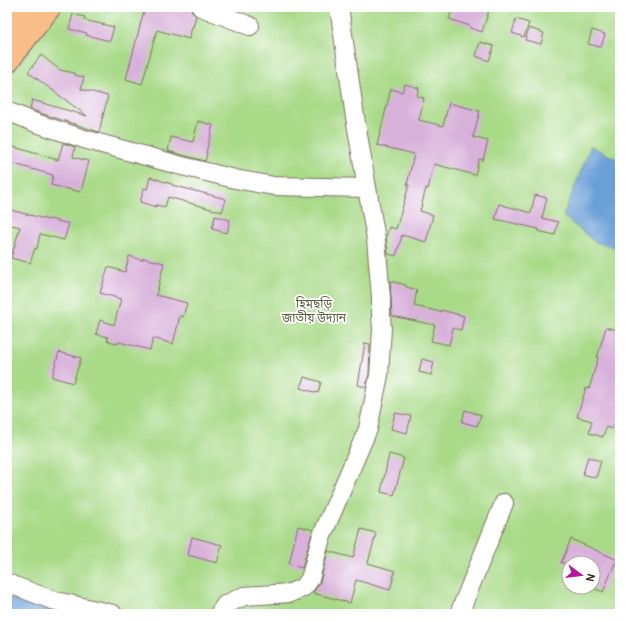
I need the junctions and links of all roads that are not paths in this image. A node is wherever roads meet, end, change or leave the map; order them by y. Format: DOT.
graph roads {
  1 [pos="27,7"];
  2 [pos="50,7"];
  3 [pos="201,7"];
  4 [pos="339,7"];
  5 [pos="250,26"];
  6 [pos="7,32"];
  7 [pos="7,62"];
  8 [pos="7,111"];
  9 [pos="367,188"];
  10 [pos="504,503"];
  11 [pos="7,583"];
  12 [pos="113,614"];
  13 [pos="219,614"];
  14 [pos="459,614"];
  1 -- 6 [label="highway"];
  2 -- 7 [label="highway"];
  3 -- 5 [label="street"];
  4 -- 9 [label="street"];
  8 -- 9 [label="street"];
  9 -- 13 [label="street"];
  10 -- 14 [label="street"];
  11 -- 12 [label="street"];
}
